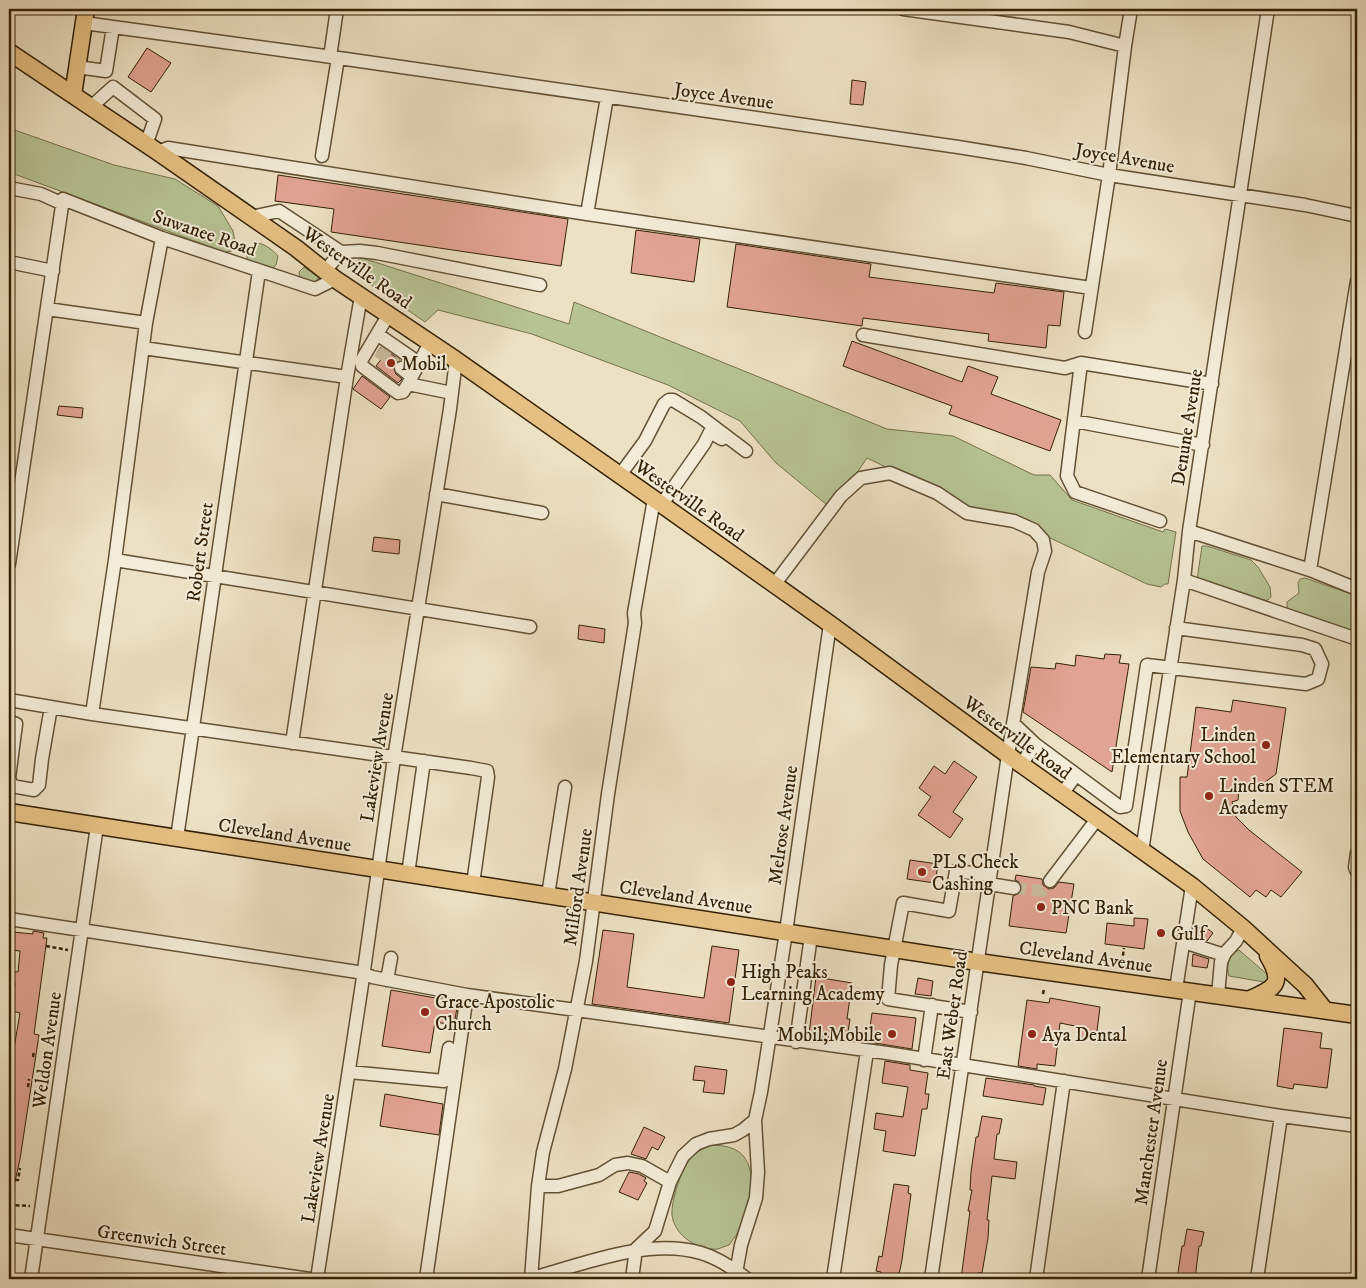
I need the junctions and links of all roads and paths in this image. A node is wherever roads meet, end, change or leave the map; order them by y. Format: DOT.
graph roads {
  1 [pos="337,9"];
  2 [pos="903,9"];
  3 [pos="1131,9"];
  4 [pos="1268,9"];
  5 [pos="85,16"];
  6 [pos="112,27"];
  7 [pos="1125,46"];
  8 [pos="9,52"];
  9 [pos="334,57"];
  10 [pos="77,67"];
  11 [pos="106,70"];
  12 [pos="113,87"];
  13 [pos="73,95"];
  14 [pos="607,97"];
  15 [pos="91,107"];
  16 [pos="152,148"];
  17 [pos="322,156"];
  18 [pos="1109,175"];
  19 [pos="9,188"];
  20 [pos="1240,195"];
  21 [pos="63,202"];
  22 [pos="588,214"];
  23 [pos="1357,216"];
  24 [pos="251,217"];
  25 [pos="162,238"];
  26 [pos="341,252"];
  27 [pos="9,262"];
  28 [pos="52,271"];
  29 [pos="259,271"];
  30 [pos="330,275"];
  31 [pos="1357,281"];
  32 [pos="540,285"];
  33 [pos="1091,288"];
  34 [pos="361,296"];
  35 [pos="47,309"];
  36 [pos="389,314"];
  37 [pos="146,323"];
  38 [pos="1085,332"];
  39 [pos="378,334"];
  40 [pos="863,335"];
  41 [pos="430,342"];
  42 [pos="143,348"];
  43 [pos="456,360"];
  44 [pos="246,362"];
  45 [pos="418,363"];
  46 [pos="1081,363"];
  47 [pos="407,376"];
  48 [pos="347,377"];
  49 [pos="1212,384"];
  50 [pos="452,393"];
  51 [pos="1074,421"];
  52 [pos="1203,445"];
  53 [pos="620,475"];
  54 [pos="436,494"];
  55 [pos="658,501"];
  56 [pos="542,513"];
  57 [pos="1160,521"];
  58 [pos="1189,531"];
  59 [pos="115,560"];
  60 [pos="9,564"];
  61 [pos="1310,570"];
  62 [pos="215,576"];
  63 [pos="1184,580"];
  64 [pos="774,584"];
  65 [pos="1357,588"];
  66 [pos="316,592"];
  67 [pos="418,609"];
  68 [pos="830,624"];
  69 [pos="530,627"];
  70 [pos="1176,628"];
  71 [pos="1357,639"];
  72 [pos="1171,668"];
  73 [pos="9,700"];
  74 [pos="51,707"];
  75 [pos="92,714"];
  76 [pos="9,721"];
  77 [pos="1013,723"];
  78 [pos="193,728"];
  79 [pos="292,743"];
  80 [pos="1035,744"];
  81 [pos="394,758"];
  82 [pos="1014,760"];
  83 [pos="424,761"];
  84 [pos="1076,775"];
  85 [pos="565,787"];
  86 [pos="1062,794"];
  87 [pos="9,812"];
  88 [pos="1097,819"];
  89 [pos="98,826"];
  90 [pos="177,838"];
  91 [pos="1142,851"];
  92 [pos="1357,852"];
  93 [pos="379,869"];
  94 [pos="1357,872"];
  95 [pos="408,874"];
  96 [pos="990,880"];
  97 [pos="1050,881"];
  98 [pos="473,884"];
  99 [pos="1192,886"];
  100 [pos="1014,888"];
  101 [pos="548,895"];
  102 [pos="594,902"];
  103 [pos="9,919"];
  104 [pos="1243,928"];
  105 [pos="82,930"];
  106 [pos="786,932"];
  107 [pos="812,936"];
  108 [pos="1184,942"];
  109 [pos="46,946"];
  110 [pos="1124,948"];
  111 [pos="1263,948"];
  112 [pos="894,949"];
  113 [pos="79,951"];
  114 [pos="1224,955"];
  115 [pos="391,958"];
  116 [pos="978,962"];
  117 [pos="1122,962"];
  118 [pos="364,973"];
  119 [pos="387,980"];
  120 [pos="1044,989"];
  121 [pos="1183,990"];
  122 [pos="468,994"];
  123 [pos="1043,994"];
  124 [pos="1218,995"];
  125 [pos="1250,999"];
  126 [pos="932,1005"];
  127 [pos="1324,1009"];
  128 [pos="577,1010"];
  129 [pos="971,1012"];
  130 [pos="1357,1015"];
  131 [pos="769,1038"];
  132 [pos="796,1042"];
  133 [pos="449,1048"];
  134 [pos="34,1051"];
  135 [pos="866,1052"];
  136 [pos="33,1057"];
  137 [pos="924,1060"];
  138 [pos="963,1067"];
  139 [pos="349,1072"];
  140 [pos="29,1079"];
  141 [pos="1064,1081"];
  142 [pos="28,1087"];
  143 [pos="1174,1098"];
  144 [pos="1281,1116"];
  145 [pos="755,1120"];
  146 [pos="1357,1126"];
  147 [pos="20,1168"];
  148 [pos="15,1180"];
  149 [pos="670,1182"];
  150 [pos="538,1186"];
  151 [pos="9,1205"];
  152 [pos="41,1208"];
  153 [pos="9,1235"];
  154 [pos="37,1239"];
  155 [pos="636,1250"];
  156 [pos="736,1275"];
  157 [pos="31,1279"];
  158 [pos="310,1279"];
  159 [pos="317,1279"];
  160 [pos="426,1279"];
  161 [pos="530,1279"];
  162 [pos="632,1279"];
  163 [pos="747,1279"];
  164 [pos="833,1279"];
  165 [pos="931,1279"];
  166 [pos="1036,1279"];
  167 [pos="1148,1279"];
  168 [pos="1257,1279"];
  1 -- 9 [label="street"];
  2 -- 7 [label="street"];
  3 -- 7 [label="street"];
  4 -- 20 [label="street, Denune Avenue"];
  5 -- 6 [label="street, Joyce Avenue"];
  5 -- 10 [label="main road"];
  6 -- 9 [label="street, Joyce Avenue"];
  6 -- 11 [label="street"];
  7 -- 18 [label="street"];
  8 -- 13 [label="main road, Westerville Road"];
  9 -- 14 [label="street, Joyce Avenue"];
  9 -- 17 [label="street"];
  10 -- 11 [label="street"];
  10 -- 13 [label="main road"];
  11 -- 12 [label="street"];
  12 -- 15 [label="street"];
  12 -- 16 [label="street"];
  13 -- 15 [label="main road, Westerville Road"];
  14 -- 18 [label="street, Joyce Avenue"];
  14 -- 22 [label="street"];
  15 -- 16 [label="main road, Westerville Road"];
  16 -- 22 [label="street"];
  16 -- 24 [label="main road, Westerville Road"];
  18 -- 20 [label="street, Joyce Avenue"];
  18 -- 33 [label="street"];
  19 -- 21 [label="street, Suwanee Road"];
  20 -- 23 [label="street, Joyce Avenue"];
  20 -- 49 [label="street, Denune Avenue"];
  21 -- 25 [label="street, Suwanee Road"];
  21 -- 28 [label="street"];
  22 -- 33 [label="street"];
  24 -- 26 [label="street"];
  24 -- 30 [label="main road, Westerville Road"];
  25 -- 29 [label="street, Suwanee Road"];
  25 -- 37 [label="street"];
  26 -- 30 [label="street"];
  26 -- 32 [label="street"];
  27 -- 28 [label="street"];
  28 -- 35 [label="street"];
  29 -- 30 [label="street, Suwanee Road"];
  29 -- 44 [label="street, Robert Street"];
  30 -- 34 [label="main road, Westerville Road"];
  31 -- 61 [label="street"];
  33 -- 38 [label="street"];
  34 -- 36 [label="main road, Westerville Road"];
  34 -- 48 [label="street"];
  35 -- 37 [label="street"];
  35 -- 60 [label="street"];
  36 -- 39 [label="street"];
  36 -- 41 [label="main road, Westerville Road"];
  37 -- 42 [label="street"];
  39 -- 45 [label="street"];
  39 -- 47 [label="street"];
  40 -- 46 [label="street"];
  41 -- 43 [label="main road, Westerville Road"];
  41 -- 45 [label="street"];
  42 -- 44 [label="street"];
  42 -- 59 [label="street"];
  43 -- 50 [label="street, Lakeview Avenue"];
  43 -- 53 [label="main road, Westerville Road"];
  44 -- 48 [label="street"];
  44 -- 62 [label="street, Robert Street"];
  45 -- 47 [label="street"];
  46 -- 49 [label="street"];
  46 -- 51 [label="street"];
  47 -- 50 [label="street"];
  48 -- 66 [label="street"];
  49 -- 52 [label="street, Denune Avenue"];
  50 -- 54 [label="street, Lakeview Avenue"];
  51 -- 52 [label="street"];
  51 -- 57 [label="street"];
  52 -- 58 [label="street, Denune Avenue"];
  53 -- 55 [label="main road, Westerville Road"];
  53 -- 55 [label="street"];
  54 -- 56 [label="street"];
  54 -- 67 [label="street, Lakeview Avenue"];
  55 -- 64 [label="main road, Westerville Road"];
  55 -- 102 [label="street, Milford Avenue"];
  58 -- 61 [label="street"];
  58 -- 63 [label="street, Denune Avenue"];
  59 -- 62 [label="street"];
  59 -- 75 [label="street"];
  61 -- 65 [label="street"];
  62 -- 66 [label="street"];
  62 -- 78 [label="street, Robert Street"];
  63 -- 70 [label="street, Denune Avenue"];
  63 -- 71 [label="street"];
  64 -- 68 [label="main road, Westerville Road"];
  64 -- 77 [label="street, East Weber Road"];
  66 -- 67 [label="street"];
  66 -- 79 [label="street"];
  67 -- 69 [label="street"];
  67 -- 81 [label="street, Lakeview Avenue"];
  68 -- 82 [label="main road, Westerville Road"];
  68 -- 106 [label="street, Melrose Avenue"];
  70 -- 72 [label="street, Denune Avenue"];
  70 -- 72 [label="street"];
  72 -- 84 [label="street"];
  72 -- 91 [label="street, Denune Avenue"];
  73 -- 74 [label="street"];
  74 -- 75 [label="street"];
  74 -- 76 [label="street"];
  75 -- 78 [label="street"];
  77 -- 80 [label="street"];
  77 -- 82 [label="street, East Weber Road"];
  78 -- 79 [label="street"];
  78 -- 90 [label="street, Robert Street"];
  79 -- 81 [label="street"];
  80 -- 82 [label="street"];
  80 -- 84 [label="street"];
  81 -- 83 [label="street"];
  81 -- 93 [label="street, Lakeview Avenue"];
  82 -- 86 [label="main road, Westerville Road"];
  82 -- 96 [label="street, East Weber Road"];
  83 -- 95 [label="street"];
  83 -- 98 [label="street"];
  84 -- 86 [label="street"];
  85 -- 101 [label="street"];
  86 -- 88 [label="main road, Westerville Road"];
  87 -- 89 [label="main road, Cleveland Avenue"];
  88 -- 91 [label="main road, Westerville Road"];
  88 -- 97 [label="street"];
  89 -- 90 [label="main road, Cleveland Avenue"];
  89 -- 105 [label="street, Weldon Avenue"];
  90 -- 93 [label="main road, Cleveland Avenue"];
  91 -- 99 [label="main road, Westerville Road"];
  92 -- 94 [label="street"];
  93 -- 95 [label="main road, Cleveland Avenue"];
  93 -- 118 [label="street, Lakeview Avenue"];
  95 -- 98 [label="main road, Cleveland Avenue"];
  96 -- 100 [label="street"];
  96 -- 112 [label="street"];
  96 -- 116 [label="street, East Weber Road"];
  98 -- 101 [label="main road, Cleveland Avenue"];
  99 -- 104 [label="main road, Westerville Road"];
  99 -- 108 [label="street, Manchester Avenue"];
  101 -- 102 [label="main road, Cleveland Avenue"];
  102 -- 106 [label="main road, Cleveland Avenue"];
  102 -- 128 [label="street, Milford Avenue"];
  103 -- 105 [label="street"];
  104 -- 111 [label="main road, Westerville Road"];
  104 -- 114 [label="street"];
  105 -- 113 [label="street, Weldon Avenue"];
  105 -- 118 [label="street"];
  106 -- 107 [label="main road, Cleveland Avenue"];
  106 -- 131 [label="street, Melrose Avenue"];
  107 -- 112 [label="main road, Cleveland Avenue"];
  107 -- 132 [label="street"];
  108 -- 114 [label="street"];
  108 -- 121 [label="street, Manchester Avenue"];
  109 -- 113 [label="path"];
  110 -- 117 [label="path"];
  111 -- 125 [label="main road"];
  111 -- 127 [label="main road, Westerville Road"];
  112 -- 116 [label="main road, Cleveland Avenue"];
  112 -- 126 [label="street"];
  113 -- 152 [label="street, Weldon Avenue"];
  114 -- 124 [label="street"];
  115 -- 119 [label="street"];
  116 -- 121 [label="main road, Cleveland Avenue"];
  116 -- 129 [label="street, East Weber Road"];
  118 -- 119 [label="street"];
  118 -- 139 [label="street, Lakeview Avenue"];
  119 -- 122 [label="street"];
  120 -- 123 [label="path"];
  121 -- 124 [label="main road, Cleveland Avenue"];
  121 -- 143 [label="street, Manchester Avenue"];
  122 -- 128 [label="street"];
  122 -- 160 [label="street"];
  124 -- 125 [label="main road, Cleveland Avenue"];
  125 -- 127 [label="main road, Cleveland Avenue"];
  126 -- 129 [label="street"];
  126 -- 137 [label="street"];
  127 -- 130 [label="main road, Cleveland Avenue"];
  128 -- 131 [label="street"];
  128 -- 150 [label="street, Milford Avenue"];
  129 -- 138 [label="street, East Weber Road"];
  131 -- 132 [label="street"];
  131 -- 145 [label="street, Melrose Avenue"];
  132 -- 135 [label="street"];
  133 -- 139 [label="street"];
  134 -- 136 [label="path"];
  135 -- 137 [label="street"];
  135 -- 164 [label="street"];
  137 -- 138 [label="street"];
  138 -- 141 [label="street"];
  138 -- 165 [label="street, East Weber Road"];
  139 -- 159 [label="street, Lakeview Avenue"];
  140 -- 142 [label="path"];
  141 -- 143 [label="street"];
  141 -- 166 [label="street"];
  143 -- 144 [label="street"];
  143 -- 167 [label="street, Manchester Avenue"];
  144 -- 146 [label="street"];
  144 -- 168 [label="street"];
  145 -- 149 [label="street"];
  145 -- 156 [label="street, Melrose Avenue"];
  147 -- 148 [label="path"];
  149 -- 150 [label="street"];
  149 -- 155 [label="street"];
  150 -- 161 [label="street, Milford Avenue"];
  151 -- 152 [label="path"];
  152 -- 154 [label="street, Weldon Avenue"];
  153 -- 154 [label="street, Greenwich Street"];
  154 -- 157 [label="street, Weldon Avenue"];
  154 -- 158 [label="street, Greenwich Street"];
  155 -- 156 [label="street"];
  155 -- 161 [label="street"];
  155 -- 162 [label="street"];
  156 -- 163 [label="street"];
}
